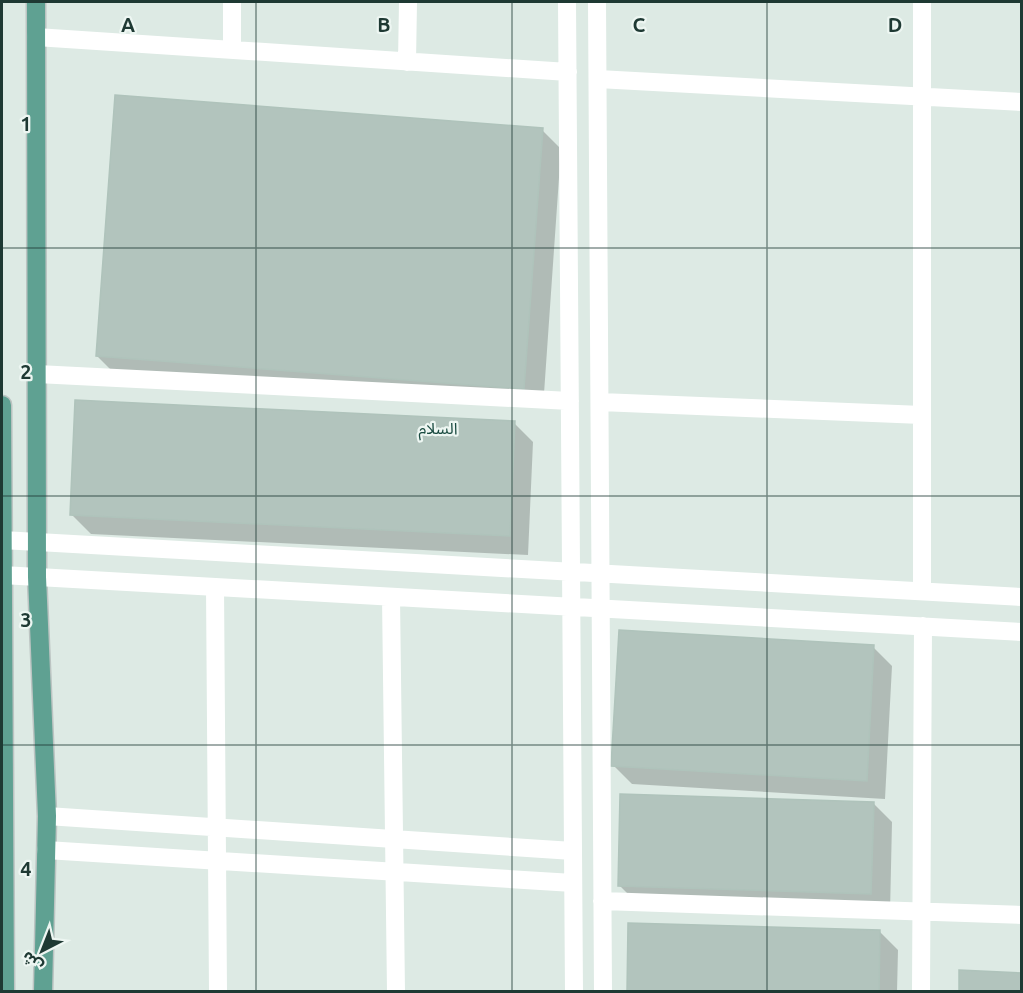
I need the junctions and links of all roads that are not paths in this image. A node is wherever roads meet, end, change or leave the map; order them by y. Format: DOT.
graph roads {
  1 [pos="36,2"];
  2 [pos="232,2"];
  3 [pos="408,2"];
  4 [pos="567,2"];
  5 [pos="597,2"];
  6 [pos="922,2"];
  7 [pos="36,37"];
  8 [pos="231,50"];
  9 [pos="407,62"];
  10 [pos="568,72"];
  11 [pos="598,79"];
  12 [pos="922,97"];
  13 [pos="1022,102"];
  14 [pos="37,374"];
  15 [pos="570,401"];
  16 [pos="600,402"];
  17 [pos="2,405"];
  18 [pos="922,415"];
  19 [pos="2,540"];
  20 [pos="37,542"];
  21 [pos="571,572"];
  22 [pos="601,574"];
  23 [pos="2,575"];
  24 [pos="37,577"];
  25 [pos="215,587"];
  26 [pos="922,591"];
  27 [pos="392,597"];
  28 [pos="1022,597"];
  29 [pos="571,607"];
  30 [pos="601,609"];
  31 [pos="923,626"];
  32 [pos="1022,632"];
  33 [pos="3,813"];
  34 [pos="47,816"];
  35 [pos="216,827"];
  36 [pos="394,839"];
  37 [pos="3,844"];
  38 [pos="46,850"];
  39 [pos="573,851"];
  40 [pos="217,861"];
  41 [pos="394,872"];
  42 [pos="573,883"];
  43 [pos="602,901"];
  44 [pos="921,912"];
  45 [pos="1022,915"];
  46 [pos="5,992"];
  47 [pos="44,992"];
  48 [pos="218,992"];
  49 [pos="396,992"];
  50 [pos="574,992"];
  51 [pos="603,992"];
  52 [pos="921,992"];
  1 -- 7 [label="main road"];
  2 -- 8 [label="street"];
  3 -- 9 [label="street"];
  4 -- 10 [label="street"];
  5 -- 11 [label="street"];
  6 -- 12 [label="street"];
  7 -- 8 [label="street"];
  7 -- 14 [label="main road"];
  8 -- 9 [label="street"];
  9 -- 10 [label="street"];
  10 -- 15 [label="street"];
  11 -- 12 [label="street"];
  11 -- 16 [label="street"];
  12 -- 13 [label="street"];
  12 -- 18 [label="street"];
  14 -- 15 [label="street"];
  14 -- 20 [label="main road"];
  15 -- 21 [label="street"];
  16 -- 18 [label="street"];
  16 -- 22 [label="street"];
  17 -- 19 [label="main road"];
  18 -- 26 [label="street"];
  19 -- 20 [label="street"];
  19 -- 23 [label="main road"];
  20 -- 21 [label="street"];
  20 -- 24 [label="main road"];
  21 -- 22 [label="street"];
  21 -- 29 [label="street"];
  22 -- 26 [label="street"];
  22 -- 30 [label="street"];
  23 -- 24 [label="street"];
  23 -- 33 [label="main road"];
  24 -- 25 [label="street"];
  24 -- 34 [label="main road"];
  25 -- 27 [label="street"];
  25 -- 35 [label="street"];
  26 -- 28 [label="street"];
  27 -- 29 [label="street"];
  27 -- 36 [label="street"];
  29 -- 30 [label="street"];
  29 -- 39 [label="street"];
  30 -- 31 [label="street"];
  30 -- 43 [label="street"];
  31 -- 32 [label="street"];
  31 -- 44 [label="street"];
  33 -- 37 [label="main road"];
  34 -- 35 [label="street"];
  34 -- 38 [label="main road"];
  35 -- 36 [label="street"];
  35 -- 40 [label="street"];
  36 -- 39 [label="street"];
  36 -- 41 [label="street"];
  37 -- 46 [label="main road"];
  38 -- 40 [label="street"];
  38 -- 47 [label="main road"];
  39 -- 42 [label="street"];
  40 -- 41 [label="street"];
  40 -- 48 [label="street"];
  41 -- 42 [label="street"];
  41 -- 49 [label="street"];
  42 -- 50 [label="street"];
  43 -- 44 [label="street"];
  43 -- 51 [label="street"];
  44 -- 45 [label="street"];
  44 -- 52 [label="street"];
}
